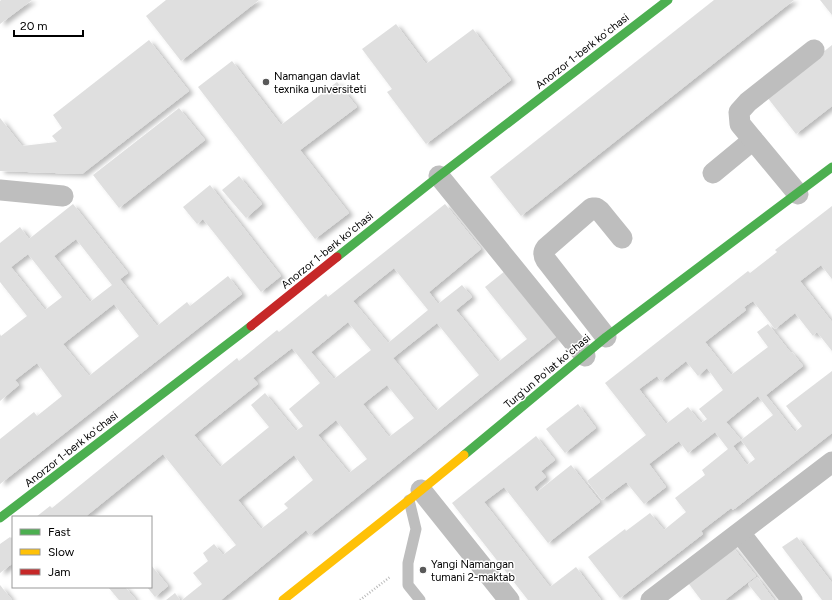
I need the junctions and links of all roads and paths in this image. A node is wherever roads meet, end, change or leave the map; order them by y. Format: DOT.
graph roads {
  1 [pos="668,0"];
  2 [pos="814,50"];
  3 [pos="753,140"];
  4 [pos="832,167"];
  5 [pos="714,173"];
  6 [pos="439,176"];
  7 [pos="0,190"];
  8 [pos="798,194"];
  9 [pos="63,196"];
  10 [pos="622,238"];
  11 [pos="606,337"];
  12 [pos="585,356"];
  13 [pos="832,462"];
  14 [pos="415,495"];
  15 [pos="0,518"];
  16 [pos="740,533"];
  17 [pos="408,563"];
  18 [pos="283,600"];
  19 [pos="360,600"];
  20 [pos="420,600"];
  21 [pos="509,600"];
  22 [pos="651,600"];
  23 [pos="792,600"];
  1 -- 6 [label="street, Anorzor 1-berk koʻchasi"];
  2 -- 3 [label="street"];
  3 -- 5 [label="street"];
  3 -- 8 [label="street"];
  4 -- 8 [label="street, Turgʻun Poʻlat koʻchasi"];
  6 -- 12 [label="street"];
  6 -- 15 [label="street, Anorzor 1-berk koʻchasi"];
  7 -- 9 [label="street"];
  8 -- 11 [label="street, Turgʻun Poʻlat koʻchasi"];
  10 -- 11 [label="street"];
  11 -- 12 [label="street, Turgʻun Poʻlat koʻchasi"];
  12 -- 14 [label="street, Turgʻun Poʻlat koʻchasi"];
  13 -- 16 [label="street"];
  14 -- 17 [label="lane"];
  14 -- 18 [label="street, Turgʻun Poʻlat koʻchasi"];
  14 -- 21 [label="street"];
  16 -- 22 [label="street"];
  16 -- 23 [label="street"];
  17 -- 19 [label="path"];
  17 -- 20 [label="lane"];
}
